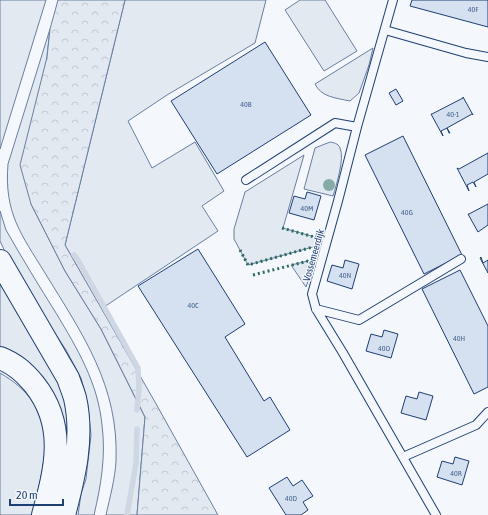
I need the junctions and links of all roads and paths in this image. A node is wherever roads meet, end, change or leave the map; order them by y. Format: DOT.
graph roads {
  1 [pos="393,0"];
  2 [pos="385,30"];
  3 [pos="488,57"];
  4 [pos="357,127"];
  5 [pos="246,180"];
  6 [pos="461,259"];
  7 [pos="0,261"];
  8 [pos="316,309"];
  9 [pos="0,358"];
  10 [pos="488,412"];
  11 [pos="403,457"];
  12 [pos="43,515"];
  13 [pos="64,515"];
  14 [pos="436,515"];
  1 -- 2 [label="lane, Vossemeerdijk"];
  2 -- 3 [label="lane"];
  2 -- 4 [label="lane, Vossemeerdijk"];
  4 -- 5 [label="lane"];
  4 -- 8 [label="lane, Vossemeerdijk"];
  6 -- 8 [label="lane"];
  7 -- 13 [label="highway"];
  8 -- 11 [label="lane, Vossemeerdijk"];
  9 -- 12 [label="highway"];
  10 -- 11 [label="lane"];
  11 -- 14 [label="lane, Vossemeerdijk"];
}
